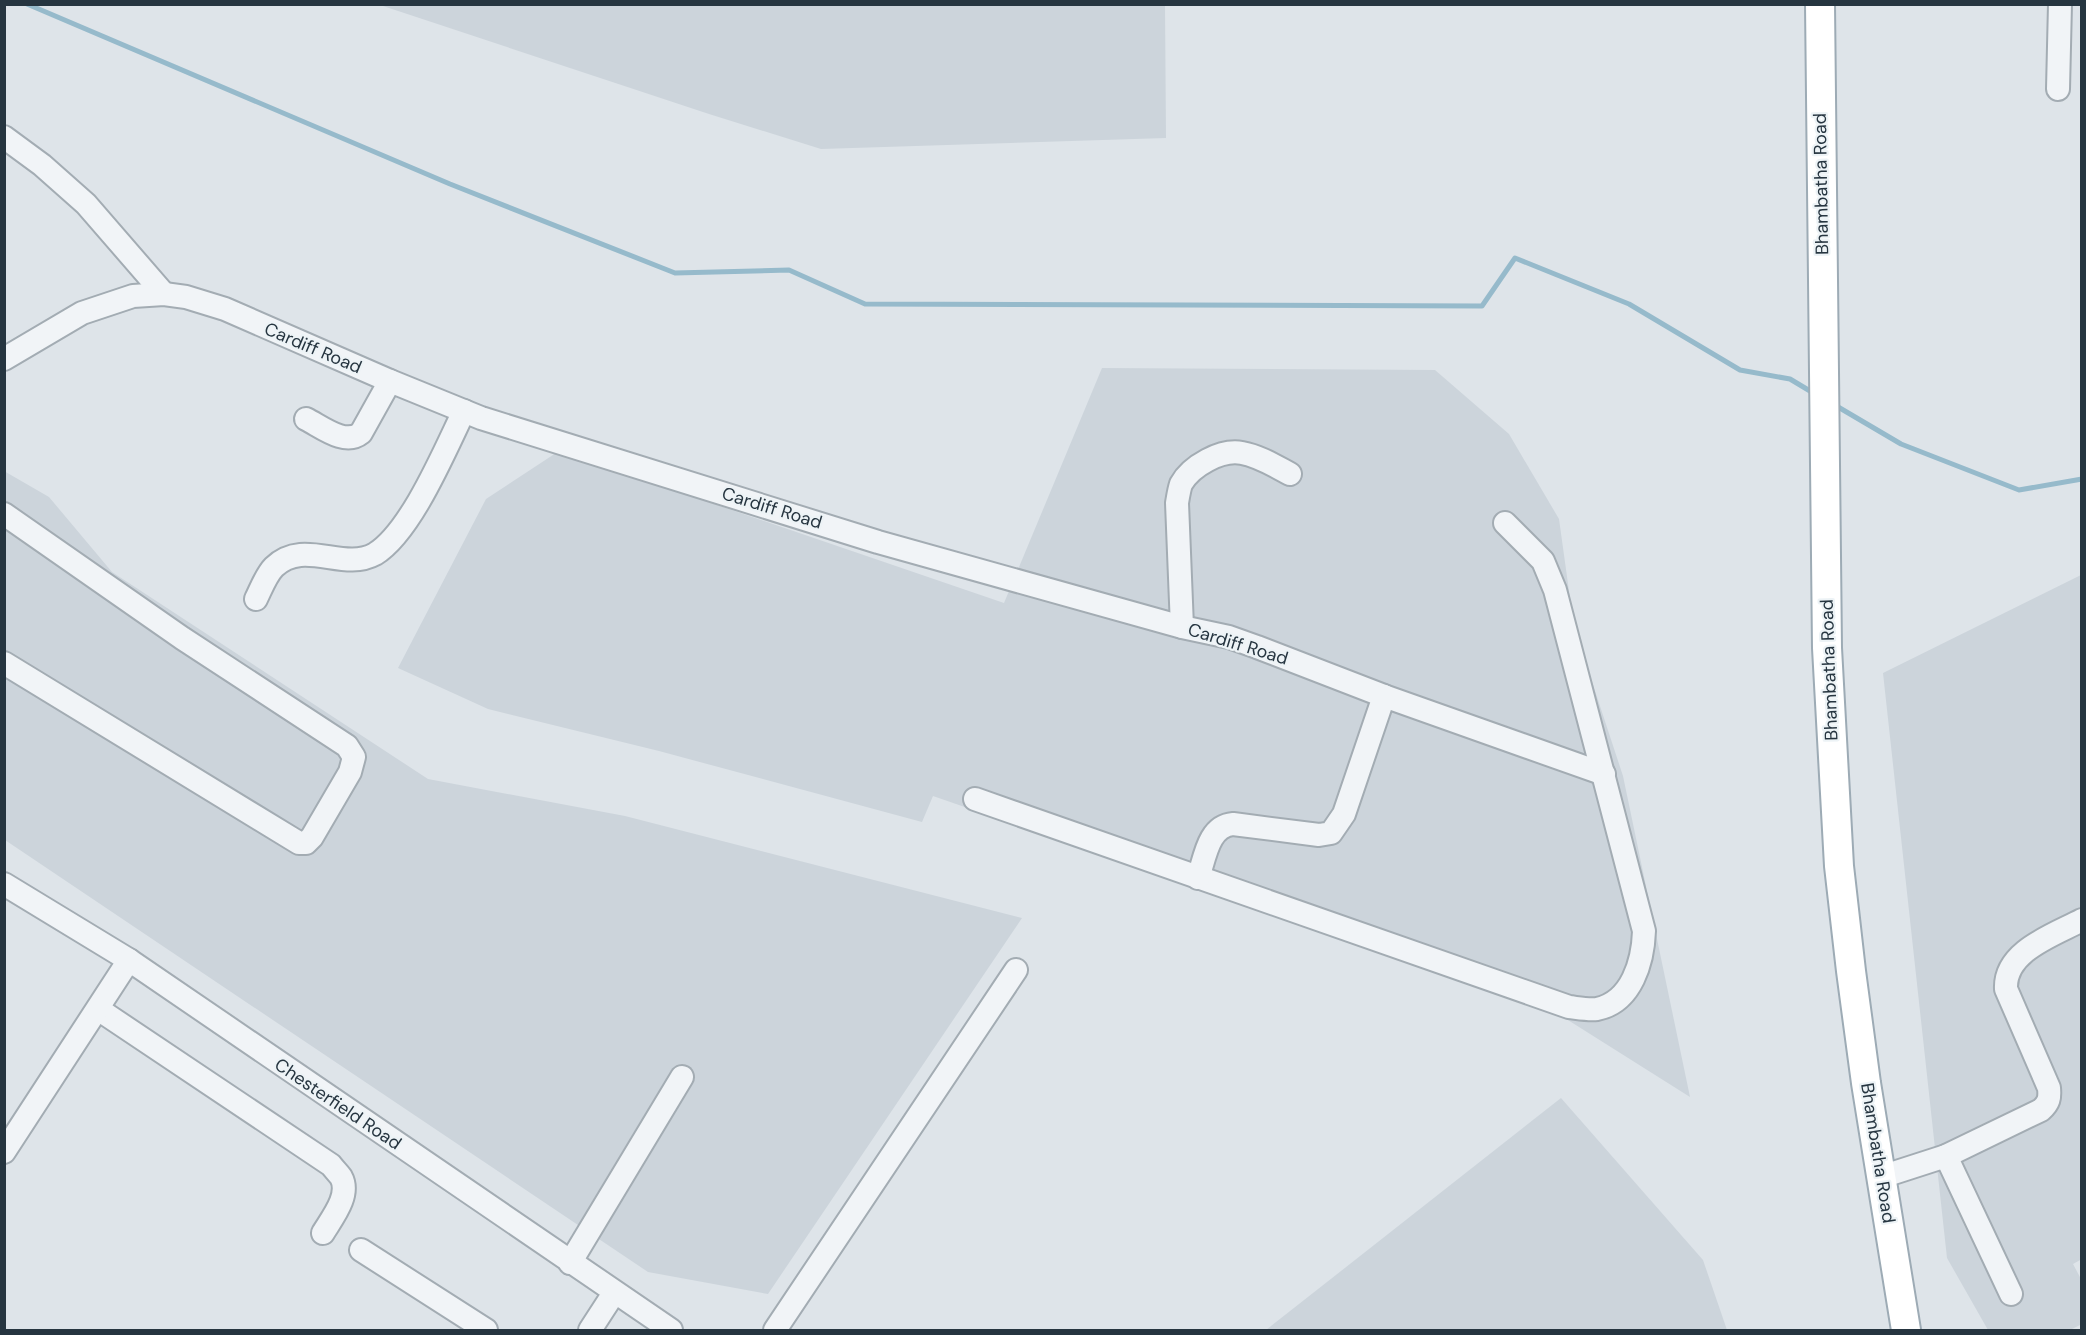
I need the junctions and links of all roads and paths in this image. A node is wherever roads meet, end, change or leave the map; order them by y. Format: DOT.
graph roads {
  1 [pos="1808,4"];
  2 [pos="1820,4"];
  3 [pos="2060,4"];
  4 [pos="1820,64"];
  5 [pos="2058,89"];
  6 [pos="4,137"];
  7 [pos="164,294"];
  8 [pos="4,359"];
  9 [pos="390,381"];
  10 [pos="464,411"];
  11 [pos="306,419"];
  12 [pos="1290,474"];
  13 [pos="4,514"];
  14 [pos="1505,523"];
  15 [pos="256,599"];
  16 [pos="1182,627"];
  17 [pos="4,663"];
  18 [pos="1384,696"];
  19 [pos="1604,774"];
  20 [pos="975,798"];
  21 [pos="1198,878"];
  22 [pos="4,884"];
  23 [pos="2082,920"];
  24 [pos="129,960"];
  25 [pos="1016,970"];
  26 [pos="98,1009"];
  27 [pos="682,1077"];
  28 [pos="4,1152"];
  29 [pos="1946,1156"];
  30 [pos="1881,1177"];
  31 [pos="323,1233"];
  32 [pos="361,1250"];
  33 [pos="570,1263"];
  34 [pos="614,1293"];
  35 [pos="2011,1294"];
  36 [pos="486,1330"];
  37 [pos="590,1330"];
  38 [pos="671,1330"];
  39 [pos="775,1330"];
  40 [pos="1906,1330"];
  1 -- 4 [label="main road"];
  2 -- 4 [label="main road, Bhambatha Road"];
  3 -- 5 [label="street"];
  4 -- 30 [label="main road, Bhambatha Road"];
  6 -- 7 [label="street"];
  7 -- 8 [label="street, Cardiff Road"];
  7 -- 9 [label="street, Cardiff Road"];
  9 -- 10 [label="street, Cardiff Road"];
  9 -- 11 [label="street"];
  10 -- 15 [label="street"];
  10 -- 16 [label="street, Cardiff Road"];
  12 -- 16 [label="street"];
  13 -- 17 [label="street"];
  14 -- 19 [label="street"];
  16 -- 18 [label="street, Cardiff Road"];
  18 -- 19 [label="street, Cardiff Road"];
  18 -- 21 [label="street"];
  19 -- 21 [label="street"];
  20 -- 21 [label="street"];
  22 -- 24 [label="street, Chesterfield Road"];
  23 -- 29 [label="street"];
  24 -- 26 [label="street"];
  24 -- 33 [label="street, Chesterfield Road"];
  25 -- 39 [label="street"];
  26 -- 28 [label="street"];
  26 -- 31 [label="street"];
  27 -- 33 [label="street"];
  29 -- 30 [label="street"];
  29 -- 35 [label="street"];
  30 -- 40 [label="main road, Bhambatha Road"];
  32 -- 36 [label="street"];
  33 -- 34 [label="street, Chesterfield Road"];
  34 -- 37 [label="street"];
  34 -- 38 [label="street, Chesterfield Road"];
}
